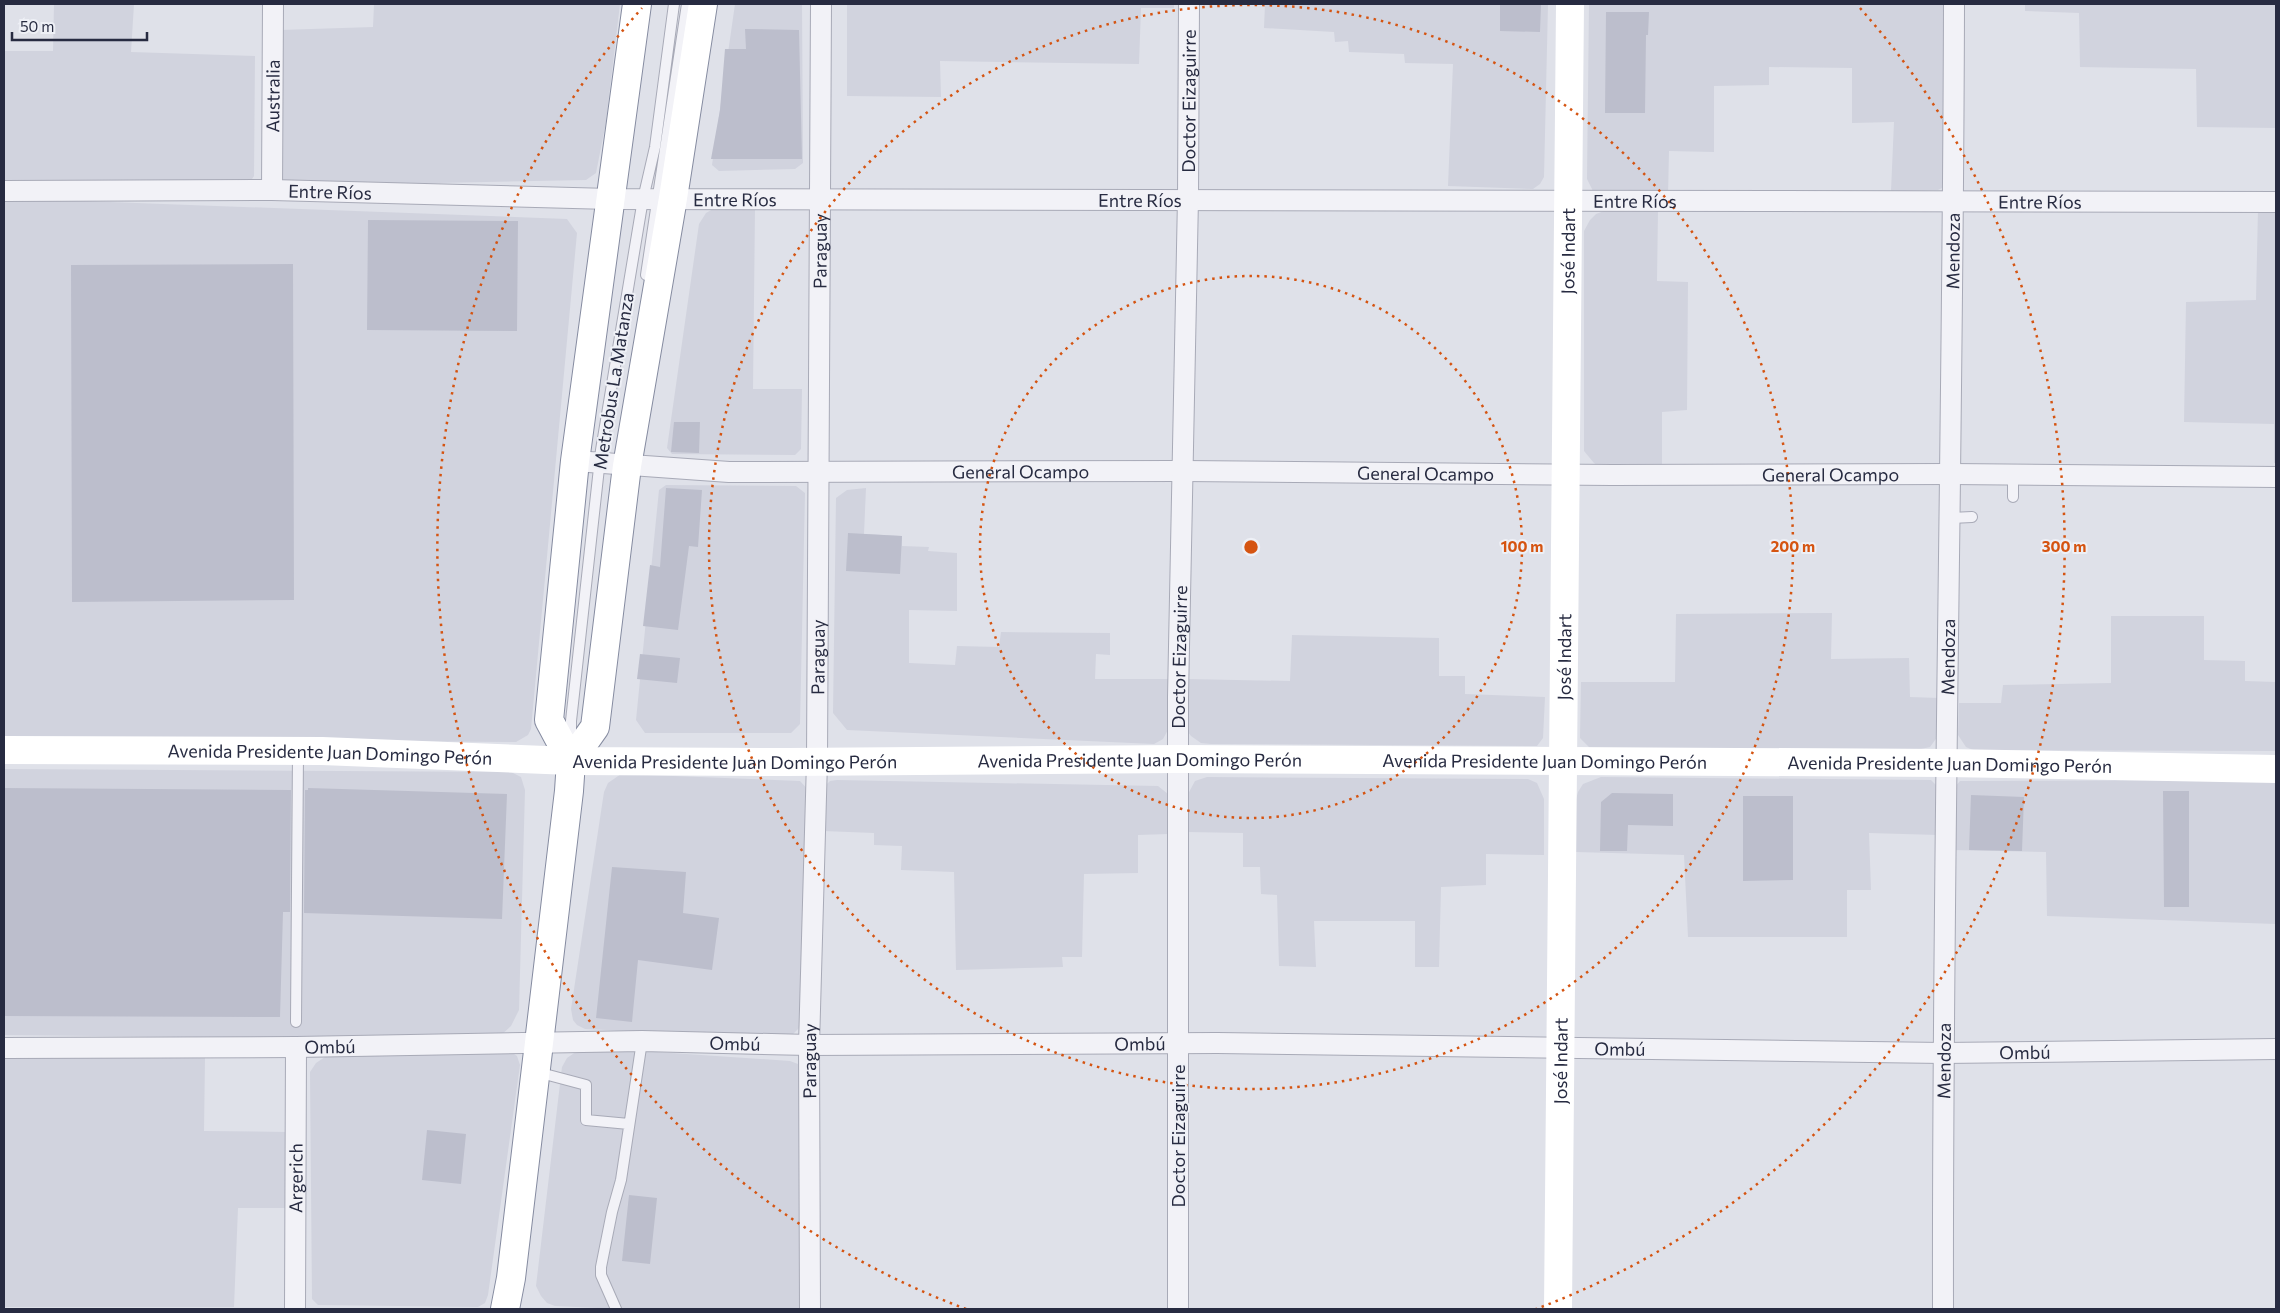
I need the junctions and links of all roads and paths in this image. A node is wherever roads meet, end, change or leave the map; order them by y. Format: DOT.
graph roads {
  1 [pos="273,4"];
  2 [pos="637,4"];
  3 [pos="674,4"];
  4 [pos="687,4"];
  5 [pos="703,4"];
  6 [pos="821,4"];
  7 [pos="1189,4"];
  8 [pos="1570,4"];
  9 [pos="1954,4"];
  10 [pos="272,190"];
  11 [pos="4,191"];
  12 [pos="658,198"];
  13 [pos="822,198"];
  14 [pos="1188,198"];
  15 [pos="610,199"];
  16 [pos="1568,202"];
  17 [pos="1954,202"];
  18 [pos="2276,202"];
  19 [pos="644,290"];
  20 [pos="630,384"];
  21 [pos="587,462"];
  22 [pos="627,466"];
  23 [pos="818,471"];
  24 [pos="1183,471"];
  25 [pos="1951,474"];
  26 [pos="1564,475"];
  27 [pos="2013,475"];
  28 [pos="2276,477"];
  29 [pos="2013,497"];
  30 [pos="1972,517"];
  31 [pos="1951,518"];
  32 [pos="4,750"];
  33 [pos="298,751"];
  34 [pos="1179,759"];
  35 [pos="571,761"];
  36 [pos="817,761"];
  37 [pos="1563,762"];
  38 [pos="1947,763"];
  39 [pos="2276,769"];
  40 [pos="296,1022"];
  41 [pos="642,1041"];
  42 [pos="540,1043"];
  43 [pos="1177,1043"];
  44 [pos="809,1045"];
  45 [pos="296,1047"];
  46 [pos="4,1048"];
  47 [pos="1559,1049"];
  48 [pos="2276,1049"];
  49 [pos="1943,1053"];
  50 [pos="537,1072"];
  51 [pos="630,1124"];
  52 [pos="294,1309"];
  53 [pos="505,1309"];
  54 [pos="616,1309"];
  55 [pos="810,1309"];
  56 [pos="1178,1309"];
  57 [pos="1558,1309"];
  58 [pos="1943,1309"];
  1 -- 10 [label="street, Australia"];
  2 -- 15 [label="main road"];
  3 -- 12 [label="lane, Metrobus La Matanza"];
  4 -- 12 [label="lane, Metrobus La Matanza"];
  5 -- 12 [label="main road"];
  6 -- 13 [label="street, Paraguay"];
  7 -- 14 [label="street, Doctor Eizaguirre"];
  8 -- 16 [label="main road, José Indart"];
  9 -- 17 [label="street, Mendoza"];
  10 -- 11 [label="street, Entre Ríos"];
  10 -- 15 [label="street, Entre Ríos"];
  12 -- 13 [label="street, Entre Ríos"];
  12 -- 15 [label="street, Entre Ríos"];
  12 -- 19 [label="lane, Metrobus La Matanza"];
  12 -- 21 [label="lane, Metrobus La Matanza"];
  12 -- 22 [label="main road"];
  13 -- 14 [label="street, Entre Ríos"];
  13 -- 23 [label="street, Paraguay"];
  14 -- 16 [label="street, Entre Ríos"];
  14 -- 24 [label="street, Doctor Eizaguirre"];
  15 -- 21 [label="main road"];
  16 -- 17 [label="street, Entre Ríos"];
  16 -- 26 [label="main road, José Indart"];
  17 -- 18 [label="street, Entre Ríos"];
  17 -- 25 [label="street, Mendoza"];
  20 -- 22 [label="lane, Metrobus La Matanza"];
  21 -- 22 [label="street, General Ocampo"];
  21 -- 35 [label="main road"];
  22 -- 23 [label="street, General Ocampo"];
  22 -- 35 [label="main road"];
  23 -- 24 [label="street, General Ocampo"];
  23 -- 36 [label="street, Paraguay"];
  24 -- 26 [label="street, General Ocampo"];
  24 -- 34 [label="street, Doctor Eizaguirre"];
  25 -- 26 [label="street, General Ocampo"];
  25 -- 27 [label="street, General Ocampo"];
  25 -- 31 [label="street, Mendoza"];
  26 -- 37 [label="main road, José Indart"];
  27 -- 28 [label="street, General Ocampo"];
  27 -- 29 [label="lane"];
  30 -- 31 [label="lane"];
  31 -- 38 [label="street, Mendoza"];
  32 -- 33 [label="main road, Avenida Presidente Juan Domingo Perón"];
  33 -- 35 [label="main road, Avenida Presidente Juan Domingo Perón"];
  33 -- 40 [label="lane"];
  34 -- 36 [label="main road, Avenida Presidente Juan Domingo Perón"];
  34 -- 37 [label="main road, Avenida Presidente Juan Domingo Perón"];
  34 -- 43 [label="street, Doctor Eizaguirre"];
  35 -- 36 [label="main road, Avenida Presidente Juan Domingo Perón"];
  35 -- 42 [label="main road"];
  36 -- 44 [label="street, Paraguay"];
  37 -- 38 [label="main road, Avenida Presidente Juan Domingo Perón"];
  37 -- 47 [label="main road, José Indart"];
  38 -- 39 [label="main road, Avenida Presidente Juan Domingo Perón"];
  38 -- 49 [label="street, Mendoza"];
  41 -- 42 [label="street, Ombú"];
  41 -- 44 [label="street, Ombú"];
  41 -- 51 [label="lane"];
  42 -- 45 [label="street, Ombú"];
  42 -- 50 [label="main road"];
  43 -- 44 [label="street, Ombú"];
  43 -- 47 [label="street, Ombú"];
  43 -- 56 [label="street, Doctor Eizaguirre"];
  44 -- 55 [label="street, Paraguay"];
  45 -- 46 [label="street, Ombú"];
  45 -- 52 [label="street, Argerich"];
  47 -- 49 [label="street, Ombú"];
  47 -- 57 [label="main road, José Indart"];
  48 -- 49 [label="street, Ombú"];
  49 -- 58 [label="street, Mendoza"];
  50 -- 51 [label="lane"];
  50 -- 53 [label="main road"];
  51 -- 54 [label="lane"];
}
